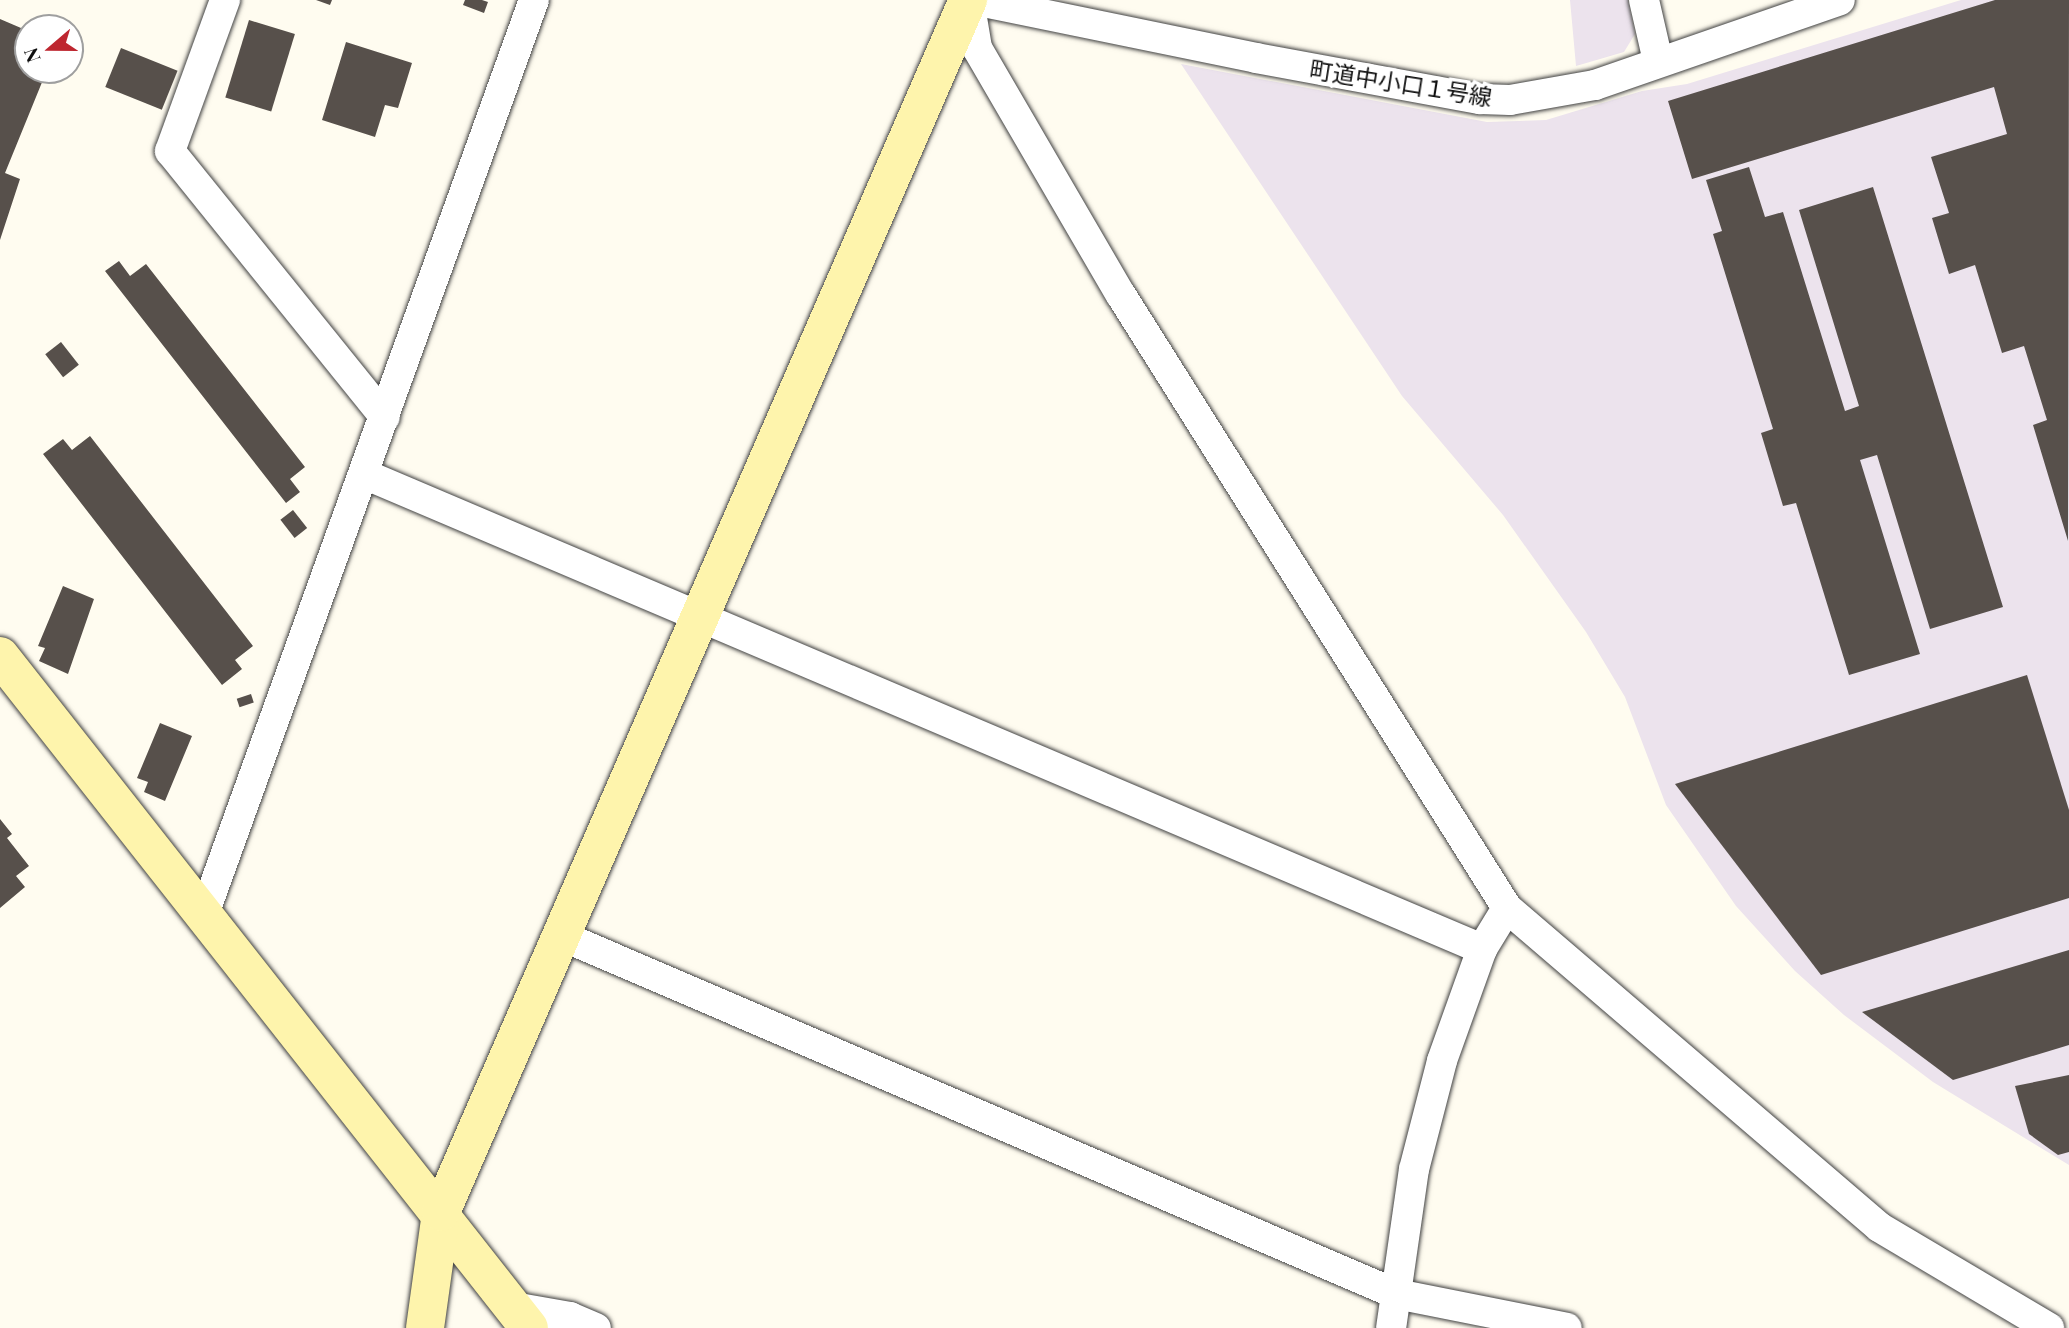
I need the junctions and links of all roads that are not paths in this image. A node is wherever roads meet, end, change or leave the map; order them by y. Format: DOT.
graph roads {
  1 [pos="225,0"];
  2 [pos="534,0"];
  3 [pos="968,0"];
  4 [pos="974,0"];
  5 [pos="1644,0"];
  6 [pos="1840,0"];
  7 [pos="1112,19"];
  8 [pos="1658,61"];
  9 [pos="385,418"];
  10 [pos="364,474"];
  11 [pos="701,617"];
  12 [pos="0,656"];
  13 [pos="1507,908"];
  14 [pos="204,914"];
  15 [pos="562,936"];
  16 [pos="1482,949"];
  17 [pos="441,1212"];
  18 [pos="1396,1294"];
  19 [pos="521,1318"];
  20 [pos="425,1328"];
  21 [pos="596,1328"];
  22 [pos="1391,1328"];
  23 [pos="1567,1328"];
  24 [pos="2049,1328"];
  1 -- 9 [label="street"];
  2 -- 9 [label="street"];
  3 -- 11 [label="street"];
  3 -- 13 [label="street"];
  4 -- 7 [label="street, 町道中小口１号線"];
  5 -- 8 [label="street"];
  6 -- 8 [label="street, 町道中小口１号線"];
  7 -- 8 [label="street, 町道中小口１号線"];
  9 -- 10 [label="street"];
  10 -- 11 [label="street"];
  10 -- 14 [label="street"];
  11 -- 15 [label="street"];
  11 -- 16 [label="street"];
  12 -- 14 [label="street"];
  13 -- 16 [label="street"];
  13 -- 24 [label="street"];
  14 -- 17 [label="street"];
  15 -- 17 [label="street"];
  15 -- 18 [label="street"];
  16 -- 18 [label="street"];
  17 -- 19 [label="street"];
  17 -- 20 [label="street"];
  18 -- 22 [label="street"];
  18 -- 23 [label="street"];
  19 -- 21 [label="street"];
}
